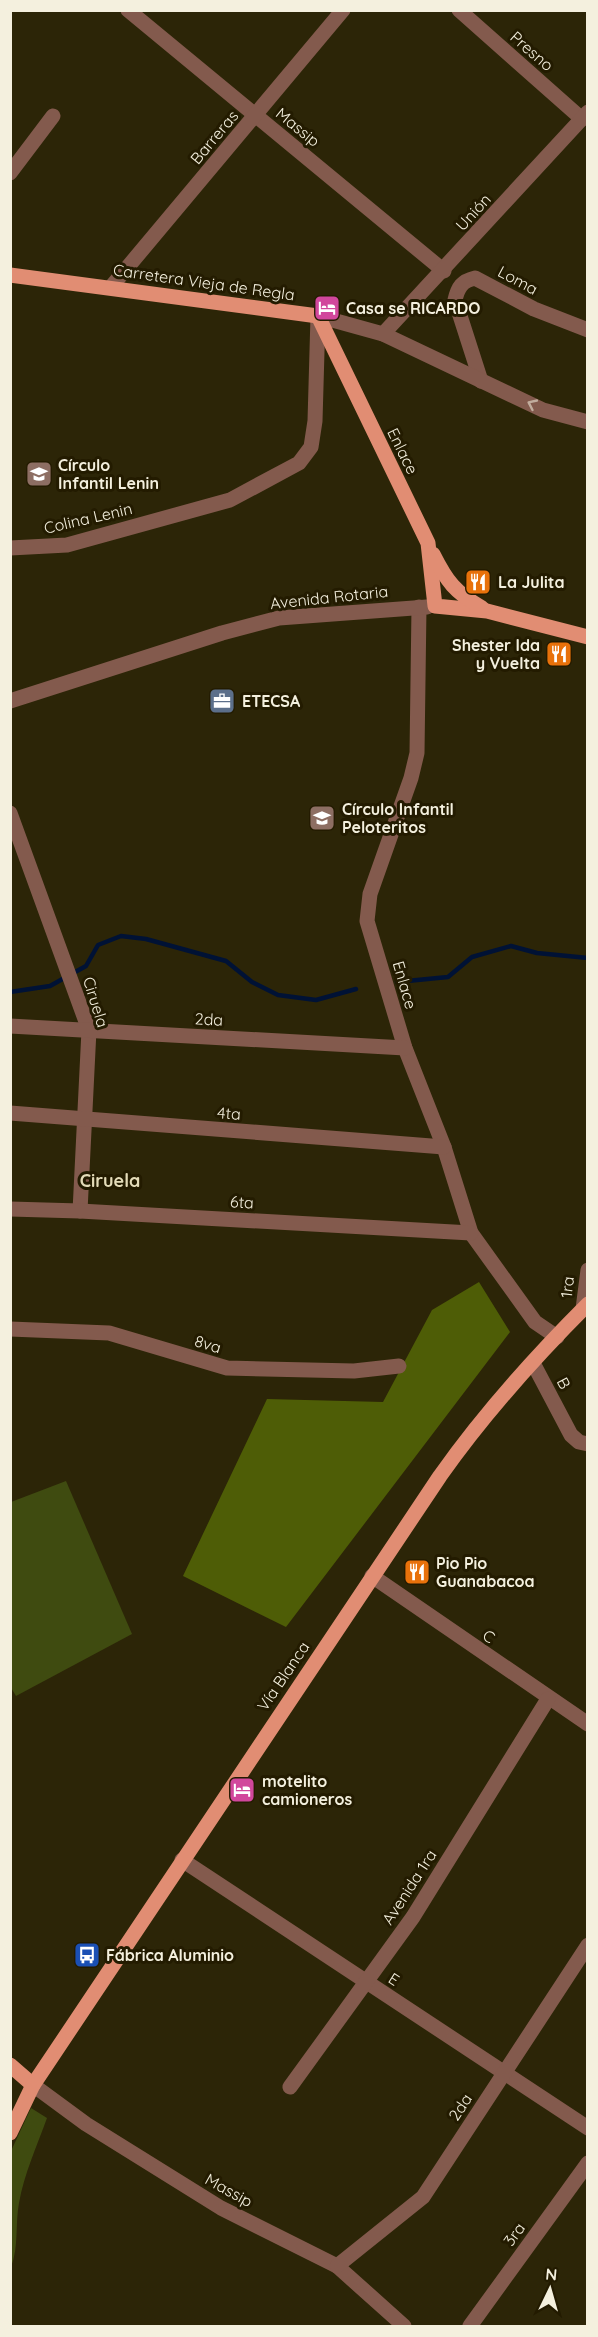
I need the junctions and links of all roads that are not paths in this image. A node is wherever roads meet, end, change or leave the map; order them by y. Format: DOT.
graph roads {
  1 [pos="128,10"];
  2 [pos="343,10"];
  3 [pos="459,10"];
  4 [pos="585,115"];
  5 [pos="53,116"];
  6 [pos="255,116"];
  7 [pos="10,173"];
  8 [pos="444,270"];
  9 [pos="10,275"];
  10 [pos="111,287"];
  11 [pos="318,316"];
  12 [pos="588,330"];
  13 [pos="383,334"];
  14 [pos="481,381"];
  15 [pos="588,422"];
  16 [pos="428,543"];
  17 [pos="10,548"];
  18 [pos="435,606"];
  19 [pos="418,607"];
  20 [pos="487,611"];
  21 [pos="588,637"];
  22 [pos="10,700"];
  23 [pos="10,813"];
  24 [pos="10,1026"];
  25 [pos="89,1030"];
  26 [pos="405,1048"];
  27 [pos="10,1113"];
  28 [pos="84,1120"];
  29 [pos="444,1147"];
  30 [pos="10,1209"];
  31 [pos="80,1211"];
  32 [pos="471,1233"];
  33 [pos="588,1270"];
  34 [pos="585,1307"];
  35 [pos="10,1329"];
  36 [pos="556,1337"];
  37 [pos="533,1363"];
  38 [pos="399,1366"];
  39 [pos="588,1444"];
  40 [pos="372,1576"];
  41 [pos="548,1699"];
  42 [pos="588,1724"];
  43 [pos="182,1860"];
  44 [pos="588,1945"];
  45 [pos="366,1982"];
  46 [pos="10,2065"];
  47 [pos="504,2073"];
  48 [pos="33,2085"];
  49 [pos="290,2087"];
  50 [pos="10,2108"];
  51 [pos="588,2128"];
  52 [pos="10,2133"];
  53 [pos="588,2163"];
  54 [pos="337,2266"];
  55 [pos="404,2326"];
  56 [pos="470,2326"];
  1 -- 6 [label="street, Massip"];
  2 -- 6 [label="street, Barreras"];
  3 -- 4 [label="street, Presno"];
  4 -- 8 [label="street, Unión"];
  5 -- 7 [label="street"];
  6 -- 8 [label="street, Massip"];
  6 -- 10 [label="street, Barreras"];
  8 -- 13 [label="street, Unión"];
  9 -- 10 [label="main road, Carretera Vieja de Regla"];
  10 -- 11 [label="main road, Carretera Vieja de Regla"];
  11 -- 13 [label="street, Carretera Vieja de Regla"];
  11 -- 16 [label="main road, Enlace"];
  11 -- 17 [label="street, Colina Lenin"];
  12 -- 14 [label="street, Loma"];
  13 -- 14 [label="street, Carretera Vieja de Regla"];
  15 -- 14 [label="street, Carretera Vieja de Regla, one-way"];
  16 -- 18 [label="main road, Enlace"];
  16 -- 20 [label="main road"];
  18 -- 19 [label="street, Avenida Rotaria"];
  18 -- 20 [label="main road, Avenida Rotaria"];
  19 -- 22 [label="street, Avenida Rotaria"];
  19 -- 26 [label="street, Enlace"];
  20 -- 21 [label="main road, Avenida Rotaria"];
  23 -- 25 [label="street, Ciruela"];
  24 -- 25 [label="street, 2da"];
  25 -- 26 [label="street, 2da"];
  25 -- 28 [label="street, Ciruela"];
  26 -- 29 [label="street, Enlace"];
  27 -- 28 [label="street, 4ta"];
  28 -- 29 [label="street, 4ta"];
  28 -- 31 [label="street, Ciruela"];
  29 -- 32 [label="street, Enlace"];
  30 -- 31 [label="street, 6ta"];
  31 -- 32 [label="street, 6ta"];
  32 -- 36 [label="street, Enlace"];
  33 -- 34 [label="street, 1ra"];
  34 -- 36 [label="main road, Vía Blanca"];
  35 -- 38 [label="street, 8va"];
  36 -- 37 [label="main road, Vía Blanca"];
  37 -- 39 [label="street, B"];
  37 -- 40 [label="main road, Vía Blanca"];
  40 -- 41 [label="street, C"];
  40 -- 43 [label="main road, Vía Blanca"];
  41 -- 42 [label="street, C"];
  41 -- 45 [label="street, Avenida 1ra"];
  43 -- 45 [label="street, E"];
  43 -- 48 [label="main road, Vía Blanca"];
  44 -- 47 [label="street, 2da"];
  45 -- 47 [label="street, E"];
  45 -- 49 [label="street, Avenida 1ra"];
  46 -- 48 [label="main road"];
  47 -- 51 [label="street, E"];
  47 -- 54 [label="street, 2da"];
  48 -- 50 [label="main road, Vía Blanca"];
  48 -- 52 [label="main road, Vía Blanca"];
  48 -- 54 [label="street, Massip"];
  53 -- 56 [label="street, 3ra"];
  54 -- 55 [label="street, Massip"];
}
